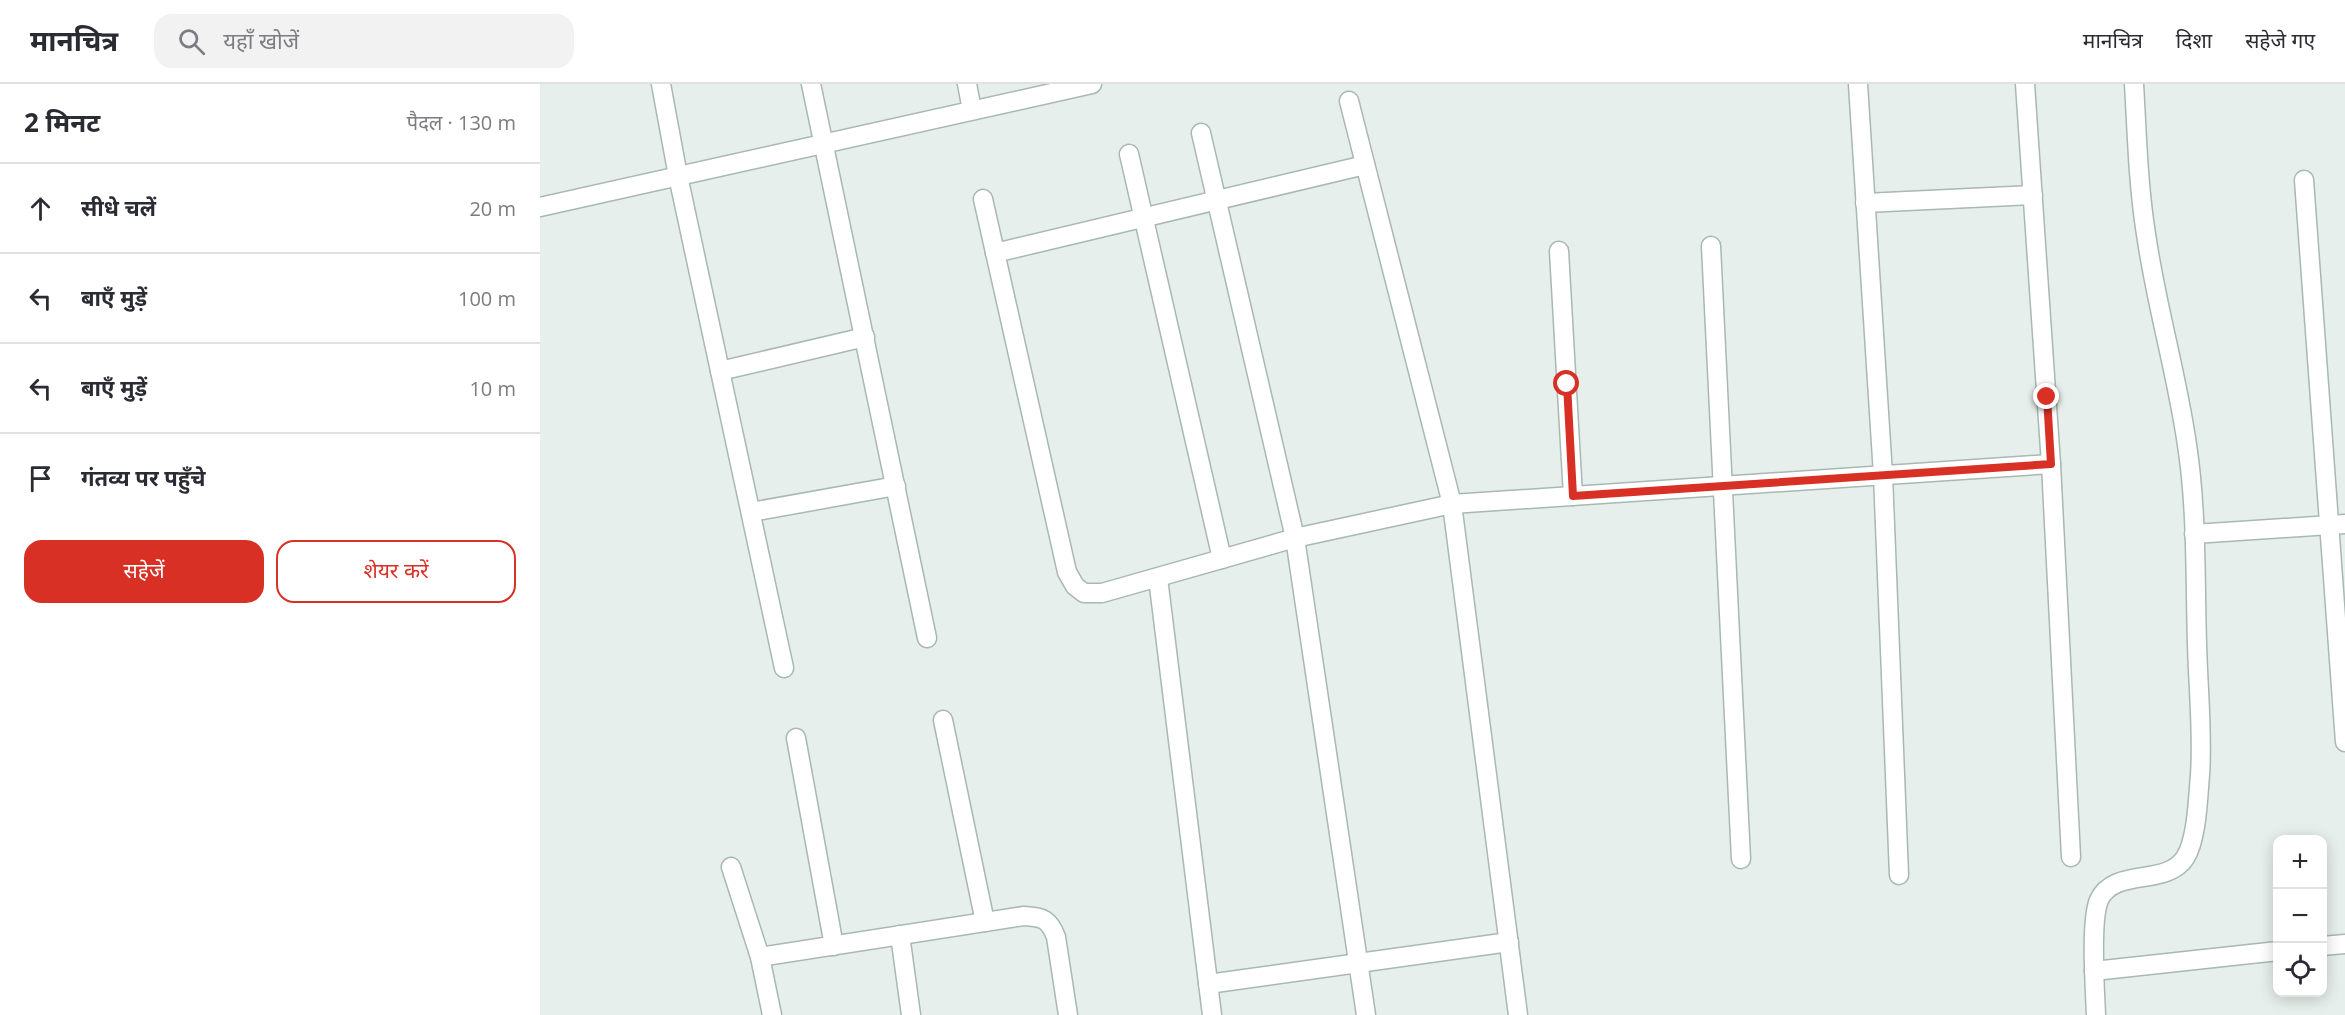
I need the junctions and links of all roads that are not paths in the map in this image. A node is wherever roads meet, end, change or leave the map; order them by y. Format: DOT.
graph roads {
  1 [pos="661,84"];
  2 [pos="811,84"];
  3 [pos="967,84"];
  4 [pos="1092,84"];
  5 [pos="1858,84"];
  6 [pos="2025,84"];
  7 [pos="2134,84"];
  8 [pos="1349,101"];
  9 [pos="972,110"];
  10 [pos="1201,134"];
  11 [pos="825,143"];
  12 [pos="1129,153"];
  13 [pos="1365,165"];
  14 [pos="678,176"];
  15 [pos="2304,180"];
  16 [pos="2033,195"];
  17 [pos="982,199"];
  18 [pos="1218,200"];
  19 [pos="1865,203"];
  20 [pos="540,207"];
  21 [pos="1145,217"];
  22 [pos="1711,246"];
  23 [pos="1559,251"];
  24 [pos="995,253"];
  25 [pos="865,337"];
  26 [pos="720,371"];
  27 [pos="2051,464"];
  28 [pos="1883,475"];
  29 [pos="896,486"];
  30 [pos="1724,486"];
  31 [pos="1573,496"];
  32 [pos="1452,504"];
  33 [pos="751,512"];
  34 [pos="2337,525"];
  35 [pos="2194,534"];
  36 [pos="1295,538"];
  37 [pos="1222,559"];
  38 [pos="1158,578"];
  39 [pos="927,638"];
  40 [pos="784,668"];
  41 [pos="943,720"];
  42 [pos="796,738"];
  43 [pos="2345,742"];
  44 [pos="2071,857"];
  45 [pos="1741,859"];
  46 [pos="731,867"];
  47 [pos="1899,875"];
  48 [pos="985,922"];
  49 [pos="900,935"];
  50 [pos="1509,942"];
  51 [pos="2345,944"];
  52 [pos="834,946"];
  53 [pos="2327,946"];
  54 [pos="2273,951"];
  55 [pos="760,957"];
  56 [pos="1359,963"];
  57 [pos="2094,971"];
  58 [pos="1208,984"];
  59 [pos="772,1015"];
  60 [pos="910,1015"];
  61 [pos="1068,1015"];
  62 [pos="1212,1015"];
  63 [pos="1366,1015"];
  64 [pos="1518,1015"];
  65 [pos="2096,1015"];
  1 -- 14 [label="street"];
  2 -- 11 [label="street"];
  3 -- 9 [label="street"];
  4 -- 9 [label="street"];
  5 -- 19 [label="street"];
  6 -- 16 [label="street"];
  7 -- 35 [label="street"];
  8 -- 13 [label="street"];
  9 -- 11 [label="street"];
  10 -- 18 [label="street"];
  11 -- 14 [label="street"];
  11 -- 25 [label="street"];
  12 -- 21 [label="street"];
  13 -- 18 [label="street"];
  13 -- 32 [label="street"];
  14 -- 20 [label="street"];
  14 -- 26 [label="street"];
  15 -- 34 [label="street"];
  16 -- 19 [label="street"];
  16 -- 27 [label="street"];
  17 -- 24 [label="street"];
  18 -- 21 [label="street"];
  18 -- 36 [label="street"];
  19 -- 28 [label="street"];
  21 -- 24 [label="street"];
  21 -- 37 [label="street"];
  22 -- 30 [label="street"];
  23 -- 31 [label="street"];
  24 -- 38 [label="street"];
  25 -- 26 [label="street"];
  25 -- 29 [label="street"];
  26 -- 33 [label="street"];
  27 -- 28 [label="street"];
  27 -- 44 [label="street"];
  28 -- 30 [label="street"];
  28 -- 47 [label="street"];
  29 -- 33 [label="street"];
  29 -- 39 [label="street"];
  30 -- 31 [label="street"];
  30 -- 45 [label="street"];
  31 -- 32 [label="street"];
  32 -- 36 [label="street"];
  32 -- 50 [label="street"];
  33 -- 40 [label="street"];
  34 -- 35 [label="street"];
  34 -- 43 [label="street"];
  35 -- 57 [label="street"];
  36 -- 37 [label="street"];
  36 -- 56 [label="street"];
  37 -- 38 [label="street"];
  38 -- 58 [label="street"];
  41 -- 48 [label="street"];
  42 -- 52 [label="street"];
  46 -- 55 [label="street"];
  48 -- 49 [label="street"];
  48 -- 61 [label="street"];
  49 -- 52 [label="street"];
  49 -- 60 [label="street"];
  50 -- 56 [label="street"];
  50 -- 64 [label="street"];
  51 -- 53 [label="street"];
  52 -- 55 [label="street"];
  54 -- 57 [label="street"];
  55 -- 59 [label="street"];
  56 -- 58 [label="street"];
  56 -- 63 [label="street"];
  57 -- 65 [label="street"];
  58 -- 62 [label="street"];
}
